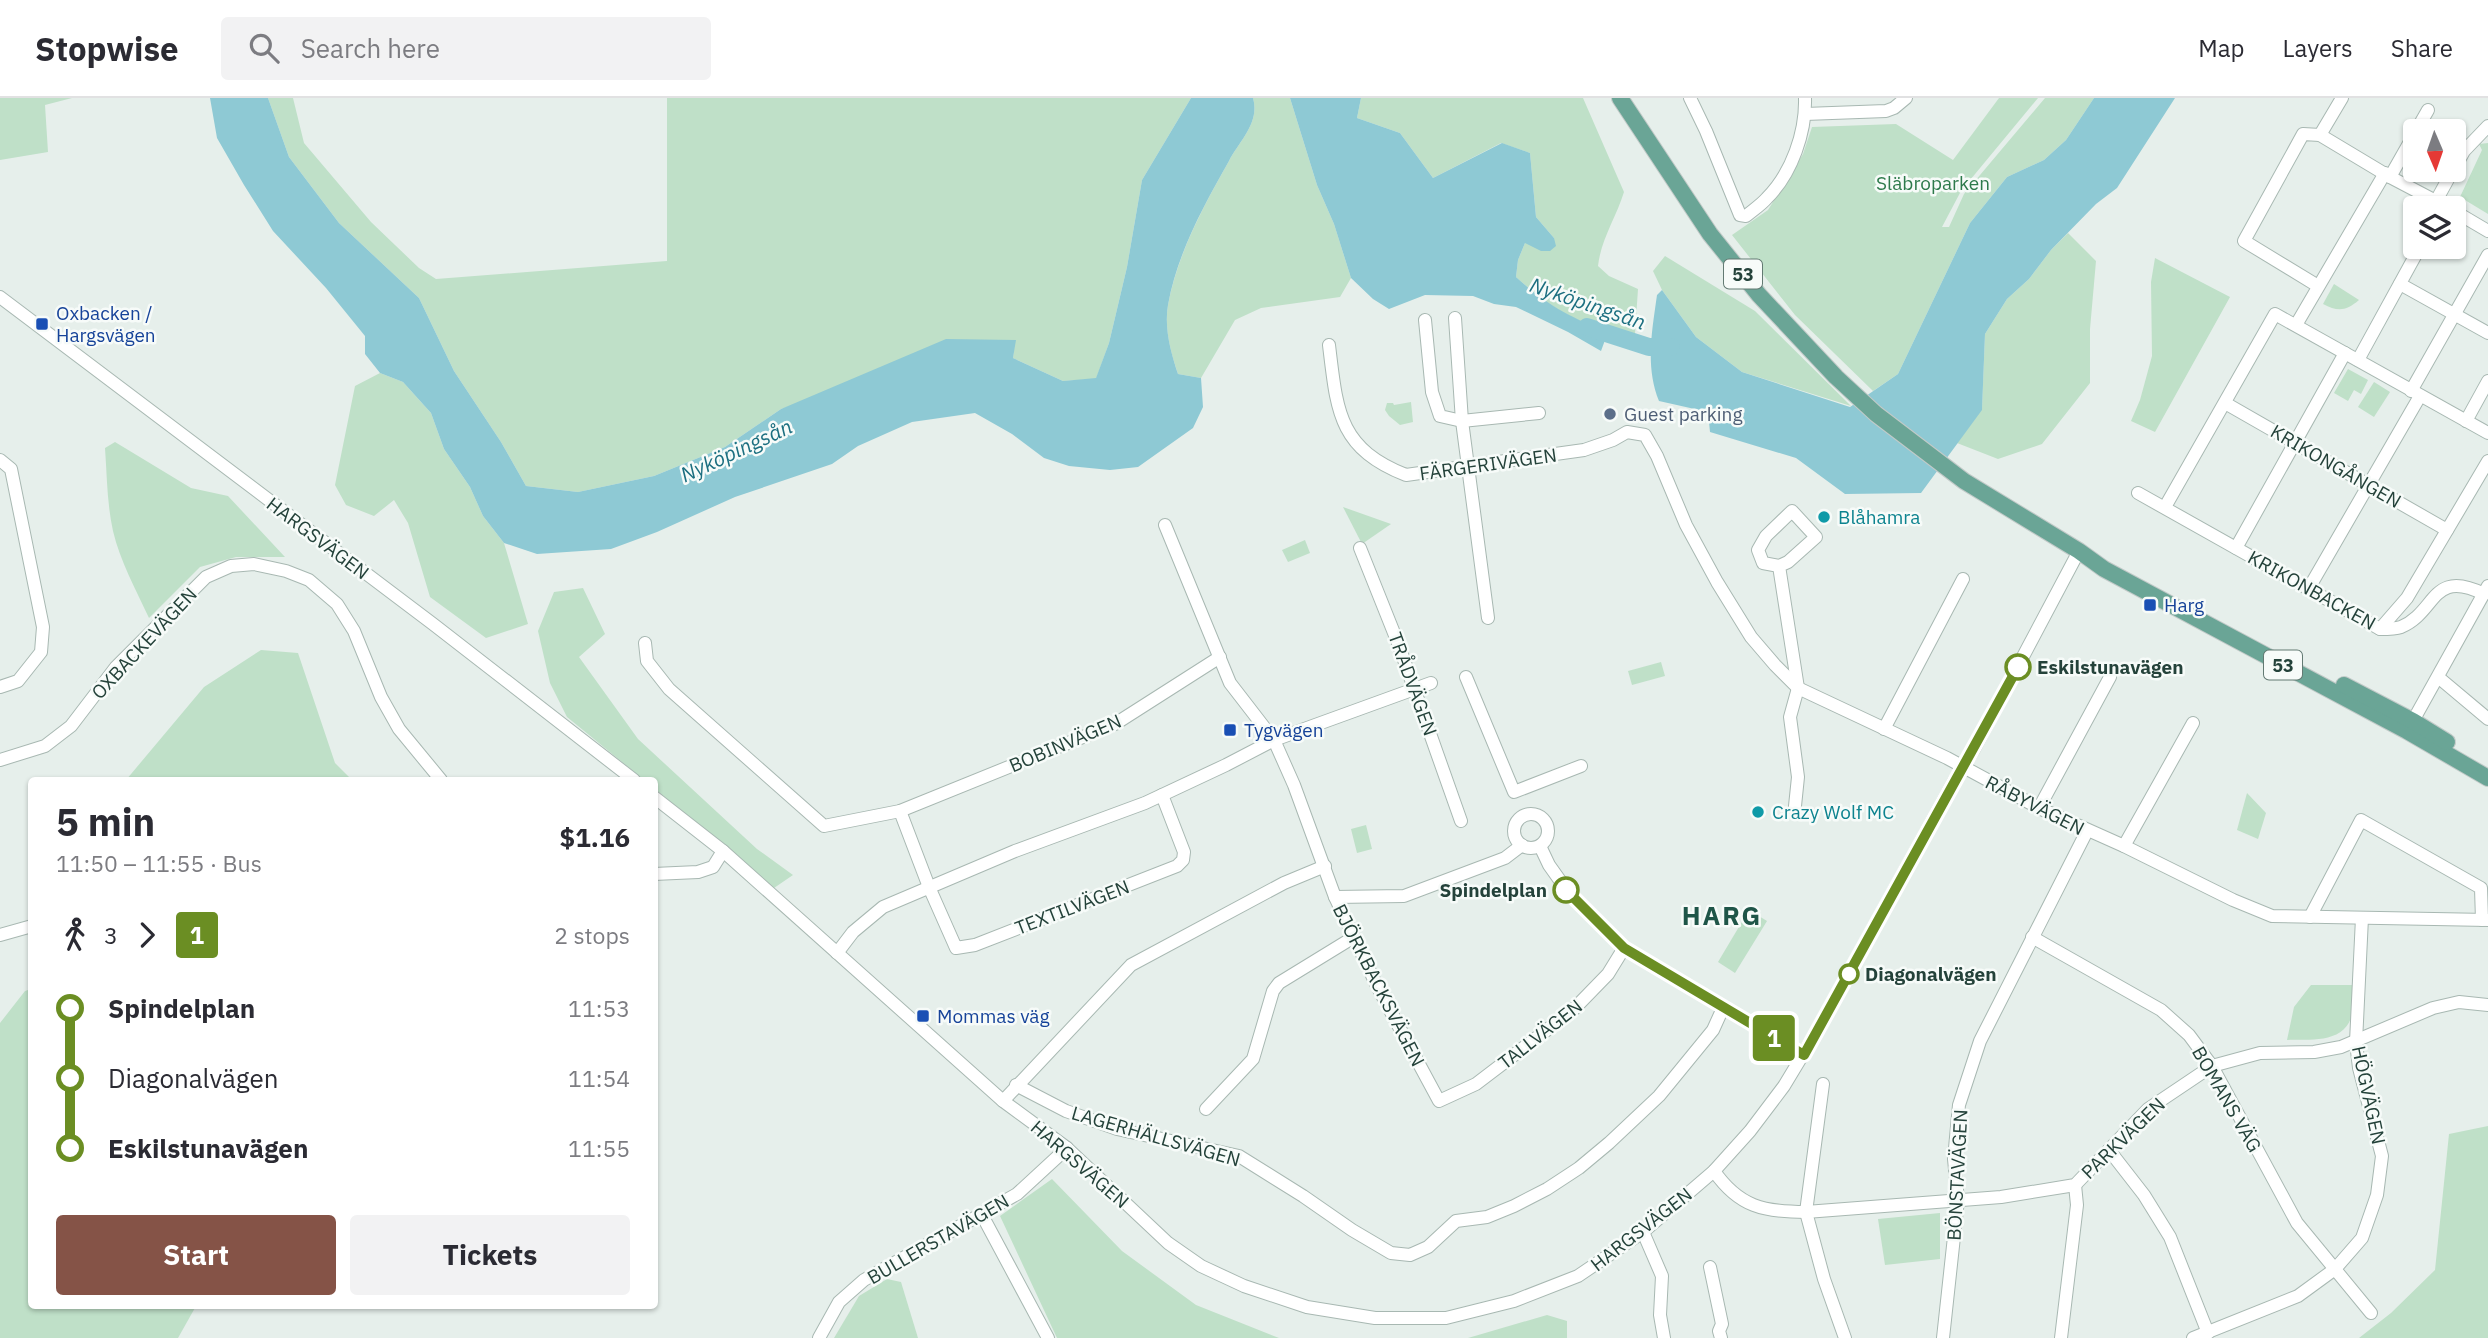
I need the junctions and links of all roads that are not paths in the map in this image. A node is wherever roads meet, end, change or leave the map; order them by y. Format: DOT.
graph roads {
  1 [pos="1620,98"];
  2 [pos="1634,98"];
  3 [pos="1690,98"];
  4 [pos="1805,98"];
  5 [pos="1906,98"];
  6 [pos="2342,98"];
  7 [pos="2428,110"];
  8 [pos="1805,114"];
  9 [pos="2423,119"];
  10 [pos="2488,126"];
  11 [pos="2320,135"];
  12 [pos="2466,149"];
  13 [pos="2403,151"];
  14 [pos="1662,161"];
  15 [pos="2387,175"];
  16 [pos="2425,196"];
  17 [pos="2466,219"];
  18 [pos="2488,231"];
  19 [pos="2488,255"];
  20 [pos="2414,259"];
  21 [pos="2400,284"];
  22 [pos="2318,286"];
  23 [pos="0,297"];
  24 [pos="2454,314"];
  25 [pos="1455,318"];
  26 [pos="1425,320"];
  27 [pos="2297,325"];
  28 [pos="2488,333"];
  29 [pos="1329,345"];
  30 [pos="2345,353"];
  31 [pos="2358,360"];
  32 [pos="2488,380"];
  33 [pos="2415,393"];
  34 [pos="2225,404"];
  35 [pos="1539,413"];
  36 [pos="1462,421"];
  37 [pos="2466,421"];
  38 [pos="2488,433"];
  39 [pos="1645,435"];
  40 [pos="2295,442"];
  41 [pos="0,460"];
  42 [pos="2488,461"];
  43 [pos="1469,467"];
  44 [pos="2369,486"];
  45 [pos="2138,493"];
  46 [pos="2165,508"];
  47 [pos="1165,525"];
  48 [pos="2446,530"];
  49 [pos="1360,548"];
  50 [pos="2236,548"];
  51 [pos="2079,551"];
  52 [pos="1779,566"];
  53 [pos="1963,579"];
  54 [pos="2309,588"];
  55 [pos="2486,590"];
  56 [pos="1488,618"];
  57 [pos="2380,629"];
  58 [pos="645,643"];
  59 [pos="1220,657"];
  60 [pos="1466,677"];
  61 [pos="2110,677"];
  62 [pos="2438,677"];
  63 [pos="1431,683"];
  64 [pos="0,687"];
  65 [pos="1798,688"];
  66 [pos="1415,689"];
  67 [pos="2488,719"];
  68 [pos="2193,723"];
  69 [pos="2410,726"];
  70 [pos="1884,729"];
  71 [pos="1274,740"];
  72 [pos="0,760"];
  73 [pos="1581,766"];
  74 [pos="1962,767"];
  75 [pos="2488,768"];
  76 [pos="439,777"];
  77 [pos="630,777"];
  78 [pos="2488,778"];
  79 [pos="1514,792"];
  80 [pos="1163,795"];
  81 [pos="658,800"];
  82 [pos="1796,806"];
  83 [pos="2039,808"];
  84 [pos="900,810"];
  85 [pos="1524,816"];
  86 [pos="1461,821"];
  87 [pos="2087,831"];
  88 [pos="1522,845"];
  89 [pos="1540,846"];
  90 [pos="2124,846"];
  91 [pos="723,851"];
  92 [pos="1325,866"];
  93 [pos="658,874"];
  94 [pos="929,887"];
  95 [pos="1335,897"];
  96 [pos="2309,917"];
  97 [pos="2362,918"];
  98 [pos="2485,920"];
  99 [pos="28,927"];
  100 [pos="0,935"];
  101 [pos="1354,937"];
  102 [pos="2032,937"];
  103 [pos="1624,948"];
  104 [pos="837,953"];
  105 [pos="2488,1005"];
  106 [pos="1723,1008"];
  107 [pos="2356,1042"];
  108 [pos="1804,1055"];
  109 [pos="2212,1066"];
  110 [pos="1823,1084"];
  111 [pos="1016,1085"];
  112 [pos="1003,1101"];
  113 [pos="1439,1101"];
  114 [pos="1206,1109"];
  115 [pos="1067,1148"];
  116 [pos="2109,1150"];
  117 [pos="1714,1171"];
  118 [pos="2075,1185"];
  119 [pos="1958,1200"];
  120 [pos="1806,1212"];
  121 [pos="982,1215"];
  122 [pos="1643,1232"];
  123 [pos="1710,1267"];
  124 [pos="2335,1269"];
  125 [pos="2371,1313"];
  126 [pos="2208,1333"];
  127 [pos="819,1338"];
  128 [pos="1048,1338"];
  129 [pos="1664,1338"];
  130 [pos="1721,1338"];
  131 [pos="1845,1338"];
  132 [pos="1943,1338"];
  133 [pos="2061,1338"];
  134 [pos="2193,1338"];
  1 -- 14 [label="main road, 53"];
  2 -- 14 [label="main road, 53"];
  3 -- 8 [label="street"];
  4 -- 8 [label="street"];
  5 -- 8 [label="street"];
  6 -- 11 [label="street"];
  7 -- 9 [label="street"];
  10 -- 12 [label="street"];
  11 -- 15 [label="street"];
  11 -- 22 [label="street"];
  13 -- 15 [label="street"];
  14 -- 51 [label="main road, 53"];
  15 -- 16 [label="street"];
  15 -- 22 [label="street"];
  17 -- 18 [label="street"];
  19 -- 24 [label="street"];
  20 -- 21 [label="street"];
  21 -- 24 [label="street"];
  21 -- 31 [label="street"];
  22 -- 27 [label="street"];
  23 -- 77 [label="street, HARGSVÄGEN"];
  24 -- 28 [label="street"];
  24 -- 33 [label="street"];
  25 -- 36 [label="street"];
  26 -- 36 [label="street"];
  27 -- 30 [label="street"];
  27 -- 34 [label="street"];
  29 -- 43 [label="street, FÄRGERIVÄGEN"];
  30 -- 31 [label="street"];
  30 -- 40 [label="street"];
  31 -- 33 [label="street"];
  32 -- 37 [label="street"];
  33 -- 37 [label="street"];
  33 -- 44 [label="street"];
  34 -- 40 [label="street, KRIKONGÅNGEN"];
  34 -- 46 [label="street"];
  35 -- 36 [label="street"];
  36 -- 43 [label="street"];
  37 -- 38 [label="street"];
  39 -- 43 [label="street, FÄRGERIVÄGEN"];
  39 -- 65 [label="street, RÅBYVÄGEN"];
  40 -- 44 [label="street, KRIKONGÅNGEN"];
  40 -- 50 [label="street"];
  41 -- 64 [label="street"];
  42 -- 48 [label="street"];
  43 -- 56 [label="street"];
  44 -- 48 [label="street, KRIKONGÅNGEN"];
  44 -- 54 [label="street"];
  45 -- 46 [label="street, KRIKONBACKEN"];
  46 -- 50 [label="street, KRIKONBACKEN"];
  47 -- 59 [label="street"];
  48 -- 57 [label="street"];
  49 -- 66 [label="street, TRÅDVÄGEN"];
  50 -- 54 [label="street, KRIKONBACKEN"];
  51 -- 69 [label="main road, 53"];
  51 -- 74 [label="street, HARGSVÄGEN"];
  52 -- 52 [label="street"];
  52 -- 65 [label="street"];
  53 -- 70 [label="street"];
  54 -- 57 [label="street, KRIKONBACKEN"];
  55 -- 57 [label="street, KRIKONBACKEN"];
  55 -- 62 [label="street, KRIKONBACKEN"];
  58 -- 84 [label="street, BOBINVÄGEN"];
  59 -- 71 [label="street"];
  59 -- 84 [label="street, BOBINVÄGEN"];
  60 -- 79 [label="street"];
  61 -- 83 [label="street"];
  62 -- 67 [label="street"];
  62 -- 69 [label="street, KRIKONBACKEN"];
  63 -- 66 [label="street"];
  65 -- 70 [label="street, RÅBYVÄGEN"];
  65 -- 82 [label="street"];
  66 -- 71 [label="street"];
  66 -- 86 [label="street, TRÅDVÄGEN"];
  68 -- 90 [label="street"];
  69 -- 75 [label="main road, 53"];
  69 -- 78 [label="main road, 53"];
  70 -- 74 [label="street, RÅBYVÄGEN"];
  71 -- 80 [label="street"];
  71 -- 92 [label="street"];
  72 -- 76 [label="street, OXBACKEVÄGEN"];
  73 -- 79 [label="street"];
  74 -- 83 [label="street, RÅBYVÄGEN"];
  74 -- 108 [label="street, HARGSVÄGEN"];
  79 -- 85 [label="street"];
  80 -- 94 [label="street"];
  80 -- 94 [label="street, TEXTILVÄGEN"];
  81 -- 91 [label="street, HARGSVÄGEN"];
  83 -- 87 [label="street, RÅBYVÄGEN"];
  84 -- 94 [label="street"];
  85 -- 88 [label="street"];
  85 -- 89 [label="street"];
  87 -- 90 [label="street, RÅBYVÄGEN"];
  87 -- 102 [label="street, BÖNSTAVÄGEN"];
  88 -- 89 [label="street"];
  88 -- 95 [label="street"];
  89 -- 103 [label="street"];
  90 -- 96 [label="street, RÅBYVÄGEN"];
  91 -- 93 [label="street"];
  91 -- 104 [label="street, HARGSVÄGEN"];
  92 -- 95 [label="street, BJÖRKBACKSVÄGEN"];
  92 -- 111 [label="street"];
  94 -- 104 [label="street"];
  95 -- 101 [label="street, BJÖRKBACKSVÄGEN"];
  96 -- 97 [label="street, RÅBYVÄGEN"];
  96 -- 98 [label="street"];
  97 -- 98 [label="street, RÅBYVÄGEN"];
  97 -- 107 [label="street, HÖGVÄGEN"];
  99 -- 100 [label="street"];
  101 -- 113 [label="street, BJÖRKBACKSVÄGEN"];
  101 -- 114 [label="street"];
  102 -- 109 [label="street, BOMANS VÄG"];
  102 -- 119 [label="street, BÖNSTAVÄGEN"];
  103 -- 106 [label="street"];
  103 -- 113 [label="street, TALLVÄGEN"];
  104 -- 112 [label="street, HARGSVÄGEN"];
  105 -- 107 [label="street, PARKVÄGEN"];
  106 -- 108 [label="street"];
  106 -- 111 [label="street, LAGERHÄLLSVÄGEN"];
  107 -- 109 [label="street, PARKVÄGEN"];
  107 -- 124 [label="street, HÖGVÄGEN"];
  108 -- 117 [label="street, HARGSVÄGEN"];
  109 -- 116 [label="street, PARKVÄGEN"];
  109 -- 124 [label="street, BOMANS VÄG"];
  110 -- 120 [label="street"];
  111 -- 112 [label="street"];
  112 -- 115 [label="street, HARGSVÄGEN"];
  115 -- 121 [label="street, BULLERSTAVÄGEN"];
  115 -- 122 [label="street, HARGSVÄGEN"];
  116 -- 118 [label="street, PARKVÄGEN"];
  116 -- 126 [label="street"];
  117 -- 120 [label="street, PARKVÄGEN"];
  117 -- 122 [label="street, HARGSVÄGEN"];
  118 -- 119 [label="street, PARKVÄGEN"];
  118 -- 133 [label="street"];
  119 -- 120 [label="street, PARKVÄGEN"];
  119 -- 132 [label="street, BÖNSTAVÄGEN"];
  120 -- 131 [label="street"];
  121 -- 127 [label="street, BULLERSTAVÄGEN"];
  121 -- 128 [label="street"];
  122 -- 129 [label="street"];
  123 -- 130 [label="street"];
  124 -- 125 [label="street, BOMANS VÄG"];
  124 -- 126 [label="street, HÖGVÄGEN"];
  126 -- 134 [label="street, HÖGVÄGEN"];
}
